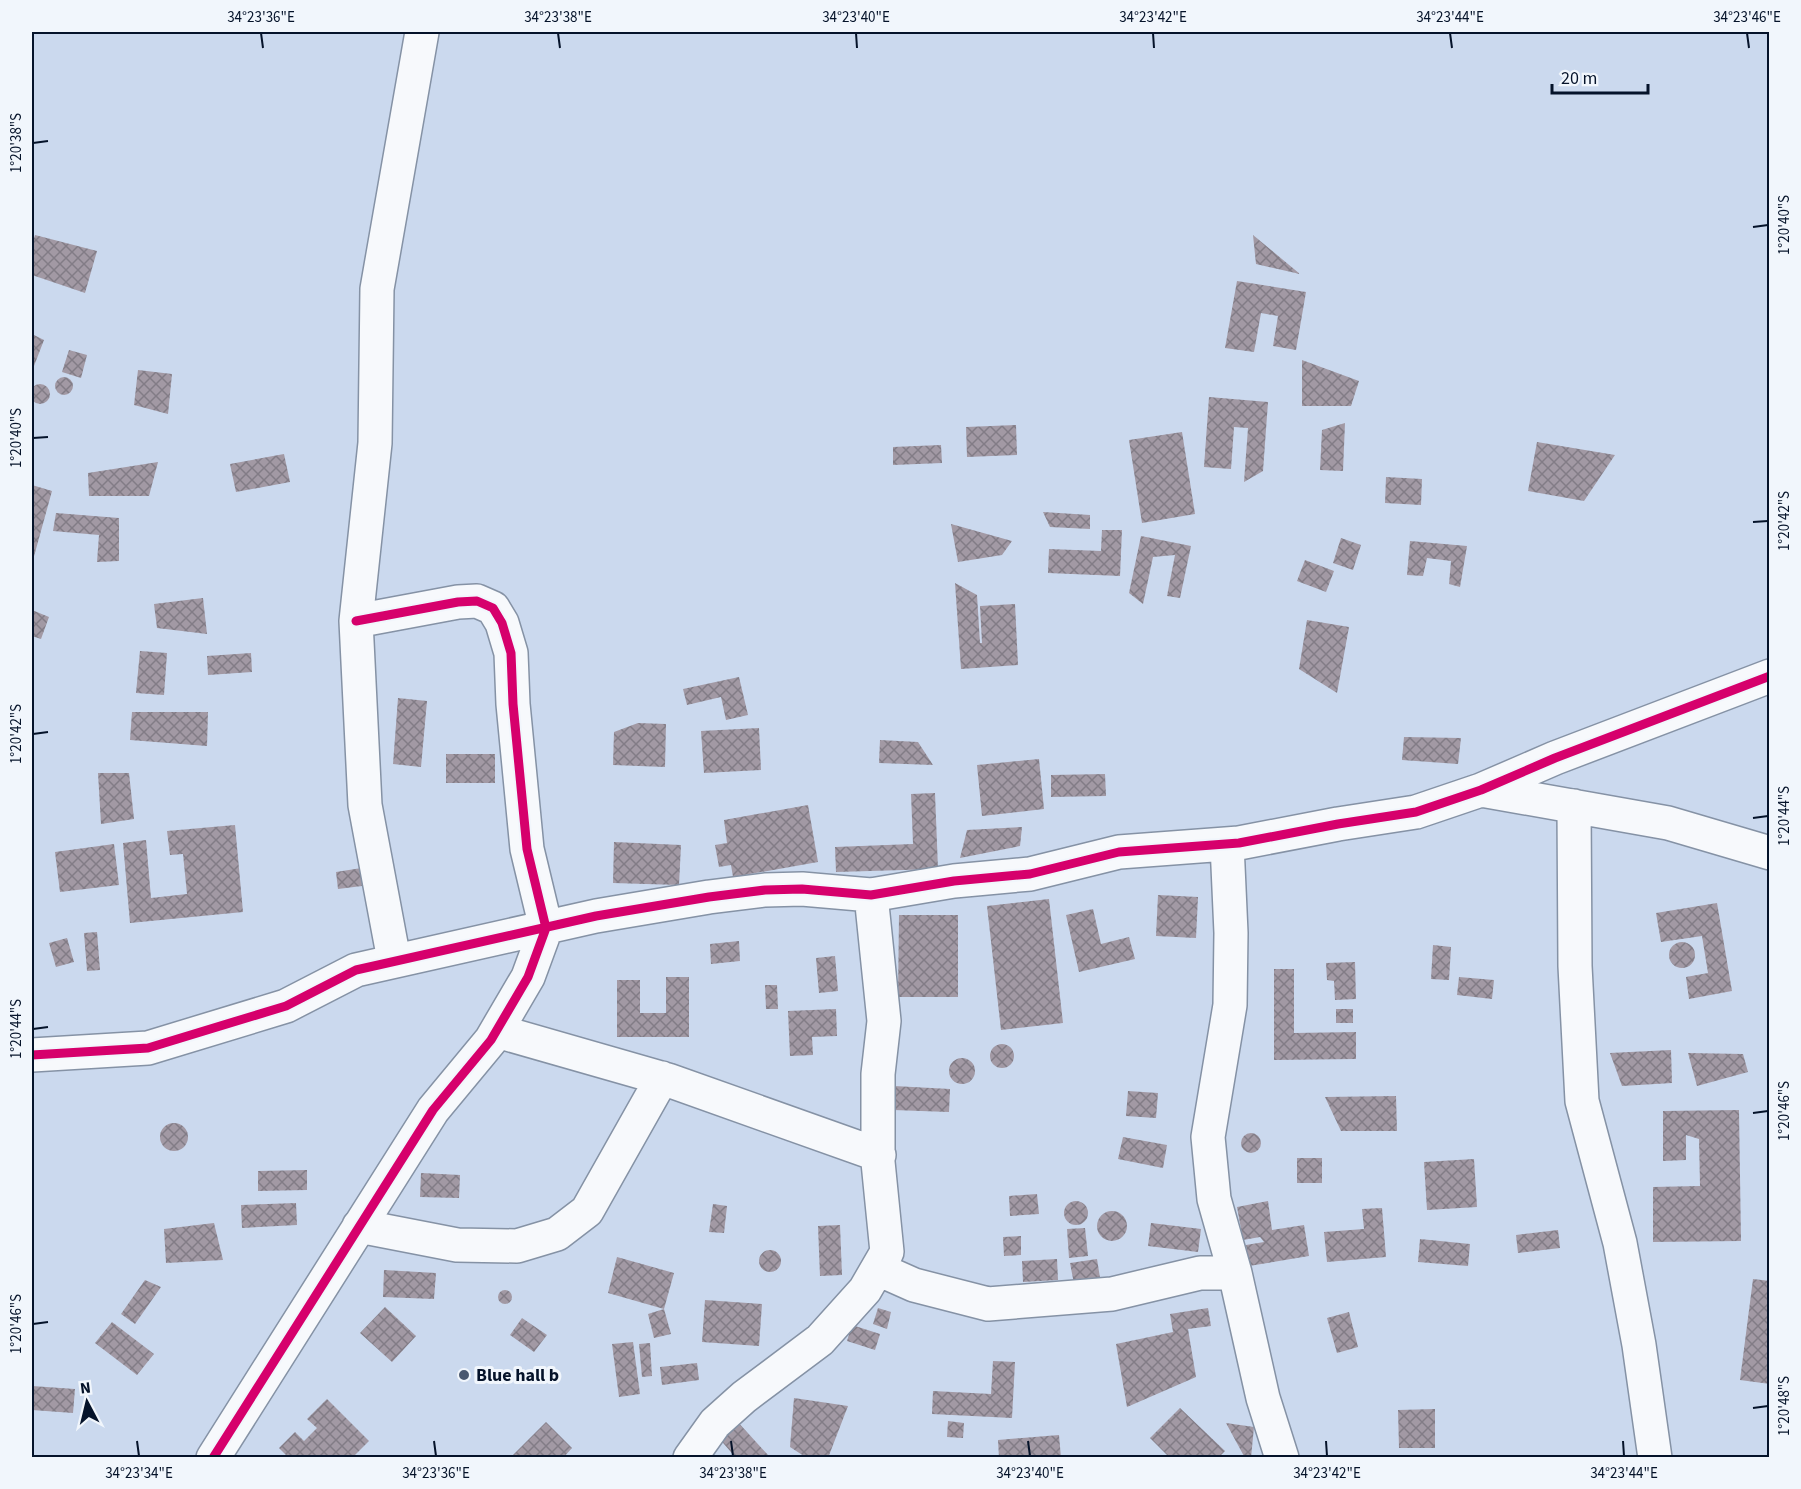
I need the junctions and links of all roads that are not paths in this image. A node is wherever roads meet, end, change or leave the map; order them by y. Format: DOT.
graph roads {
  1 [pos="422,32"];
  2 [pos="356,621"];
  3 [pos="1770,676"];
  4 [pos="1481,790"];
  5 [pos="1574,806"];
  6 [pos="1227,844"];
  7 [pos="1770,853"];
  8 [pos="871,895"];
  9 [pos="546,928"];
  10 [pos="394,960"];
  11 [pos="496,1030"];
  12 [pos="32,1055"];
  13 [pos="662,1078"];
  14 [pos="879,1155"];
  15 [pos="359,1226"];
  16 [pos="878,1269"];
  17 [pos="1235,1273"];
  18 [pos="213,1458"];
  19 [pos="690,1458"];
  20 [pos="1282,1458"];
  21 [pos="1654,1458"];
  1 -- 2 [label="street"];
  2 -- 9 [label="street"];
  2 -- 10 [label="street"];
  3 -- 4 [label="street"];
  4 -- 5 [label="street"];
  4 -- 6 [label="street"];
  5 -- 7 [label="street"];
  5 -- 21 [label="street"];
  6 -- 8 [label="street"];
  6 -- 17 [label="street"];
  8 -- 9 [label="street"];
  8 -- 14 [label="street"];
  9 -- 10 [label="street"];
  9 -- 11 [label="street"];
  10 -- 12 [label="street"];
  11 -- 13 [label="street"];
  11 -- 15 [label="street"];
  13 -- 14 [label="street"];
  13 -- 15 [label="street"];
  14 -- 16 [label="street"];
  15 -- 18 [label="street"];
  16 -- 17 [label="street"];
  16 -- 19 [label="street"];
  17 -- 20 [label="street"];
}
